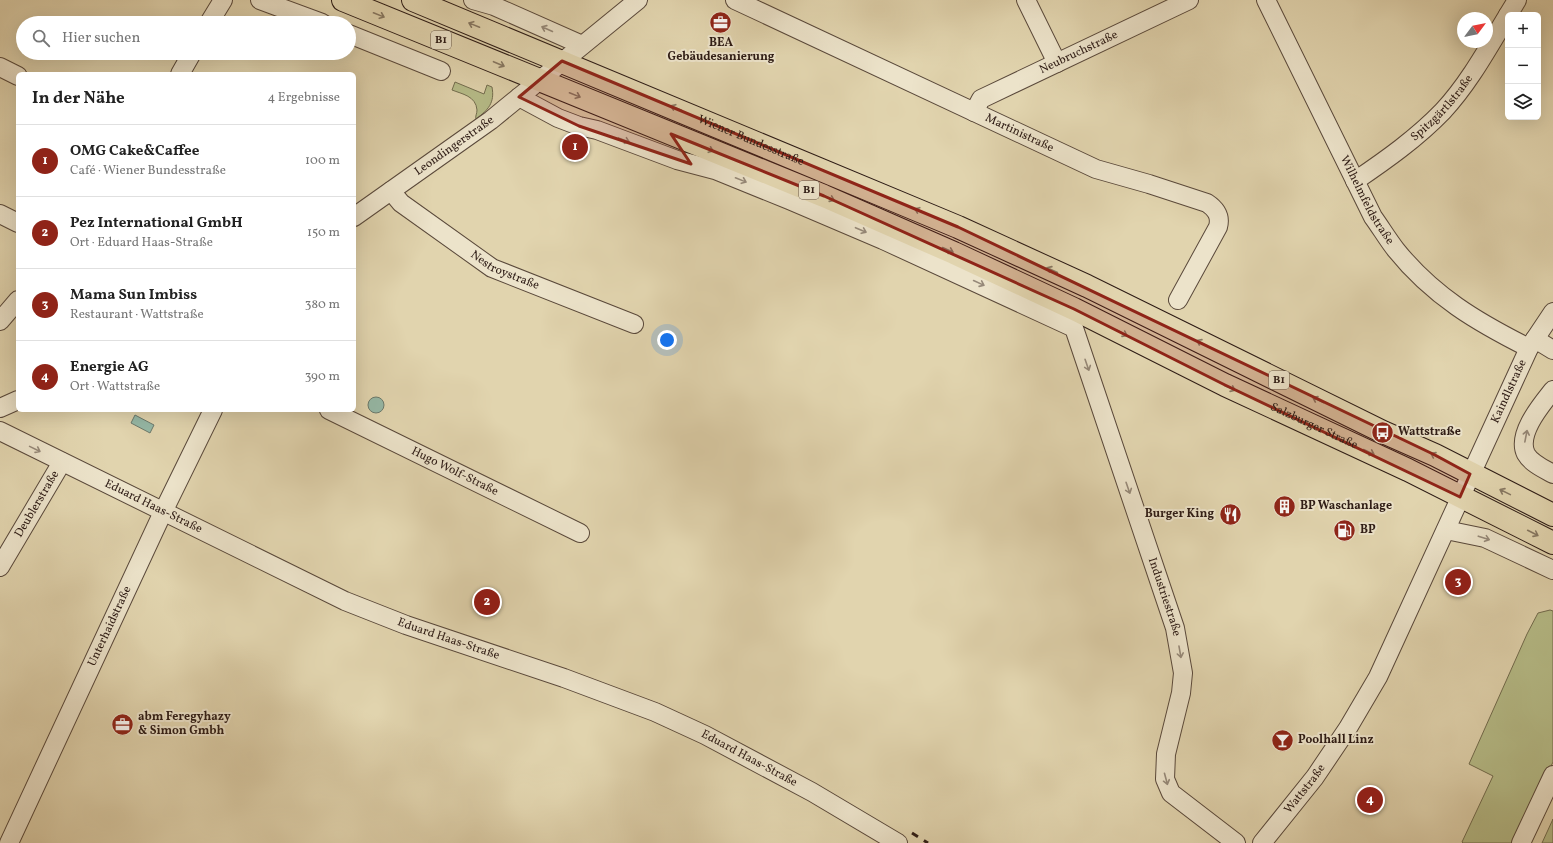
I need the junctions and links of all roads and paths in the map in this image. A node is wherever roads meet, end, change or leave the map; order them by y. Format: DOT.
graph roads {
  1 [pos="223,0"];
  2 [pos="260,0"];
  3 [pos="343,0"];
  4 [pos="413,0"];
  5 [pos="473,0"];
  6 [pos="638,0"];
  7 [pos="735,0"];
  8 [pos="1026,0"];
  9 [pos="1189,0"];
  10 [pos="1266,0"];
  11 [pos="1517,0"];
  12 [pos="1510,12"];
  13 [pos="213,16"];
  14 [pos="303,16"];
  15 [pos="1505,20"];
  16 [pos="356,37"];
  17 [pos="582,45"];
  18 [pos="188,60"];
  19 [pos="1057,63"];
  20 [pos="0,67"];
  21 [pos="441,71"];
  22 [pos="551,71"];
  23 [pos="181,72"];
  24 [pos="16,75"];
  25 [pos="519,97"];
  26 [pos="974,112"];
  27 [pos="671,134"];
  28 [pos="691,164"];
  29 [pos="1355,181"];
  30 [pos="391,191"];
  31 [pos="0,214"];
  32 [pos="356,216"];
  33 [pos="16,222"];
  34 [pos="1087,286"];
  35 [pos="1178,300"];
  36 [pos="16,302"];
  37 [pos="1553,312"];
  38 [pos="1074,319"];
  39 [pos="0,321"];
  40 [pos="634,324"];
  41 [pos="1532,344"];
  42 [pos="1553,350"];
  43 [pos="1553,390"];
  44 [pos="16,401"];
  45 [pos="0,408"];
  46 [pos="212,412"];
  47 [pos="333,412"];
  48 [pos="0,431"];
  49 [pos="62,462"];
  50 [pos="1470,474"];
  51 [pos="1553,474"];
  52 [pos="1460,497"];
  53 [pos="163,512"];
  54 [pos="1553,515"];
  55 [pos="1446,530"];
  56 [pos="580,533"];
  57 [pos="1553,543"];
  58 [pos="0,567"];
  59 [pos="1553,570"];
  60 [pos="1553,775"];
  61 [pos="9,843"];
  62 [pos="898,843"];
  63 [pos="1236,843"];
  64 [pos="1262,843"];
  65 [pos="1521,843"];
  1 -- 13 [label="street"];
  2 -- 14 [label="street"];
  3 -- 22 [label="main road, Wiener Bundesstraße / B1, one-way"];
  22 -- 4 [label="main road, Wiener Bundesstraße / B1, one-way"];
  17 -- 5 [label="street, one-way"];
  6 -- 17 [label="street, Leondingerstraße"];
  7 -- 26 [label="street, Martinistraße"];
  8 -- 19 [label="street"];
  9 -- 19 [label="street, Neubruchstraße"];
  10 -- 29 [label="street, Wilhelmfeldstraße"];
  11 -- 12 [label="street, Spitzgärtlstraße"];
  15 -- 29 [label="street, Spitzgärtlstraße"];
  16 -- 21 [label="street"];
  17 -- 22 [label="street, Leondingerstraße"];
  18 -- 23 [label="street"];
  19 -- 26 [label="street, Neubruchstraße"];
  20 -- 24 [label="street"];
  22 -- 25 [label="street, Leondingerstraße"];
  22 -- 27 [label="main road, Wiener Bundesstraße / B1, one-way"];
  34 -- 22 [label="main road, Wiener Bundesstraße / B1, one-way"];
  25 -- 28 [label="street, one-way"];
  25 -- 30 [label="street, Leondingerstraße"];
  26 -- 35 [label="street, Martinistraße"];
  27 -- 28 [label="street"];
  27 -- 38 [label="main road, Wiener Bundesstraße / B1, one-way"];
  28 -- 38 [label="street, one-way"];
  29 -- 41 [label="street, Wilhelmfeldstraße"];
  30 -- 32 [label="street, Leondingerstraße"];
  30 -- 40 [label="street, Nestroystraße"];
  31 -- 33 [label="street"];
  50 -- 34 [label="main road, Salzburger Straße / B1, one-way"];
  36 -- 39 [label="street"];
  37 -- 41 [label="street, Kaindlstraße"];
  38 -- 52 [label="main road, Salzburger Straße / B1, one-way"];
  38 -- 63 [label="street, Industriestraße, one-way"];
  41 -- 42 [label="street"];
  41 -- 50 [label="street, Kaindlstraße"];
  51 -- 43 [label="street, one-way"];
  44 -- 45 [label="street"];
  46 -- 53 [label="street, Unterhaidstraße"];
  47 -- 56 [label="street, Hugo Wolf-Straße"];
  48 -- 49 [label="street, Eduard Haas-Straße, one-way"];
  49 -- 53 [label="street, Eduard Haas-Straße"];
  49 -- 58 [label="street, Deublerstraße"];
  50 -- 52 [label="street, Wattstraße"];
  54 -- 50 [label="main road, Salzburger Straße / B1, one-way"];
  52 -- 55 [label="street, Wattstraße"];
  52 -- 57 [label="main road, Salzburger Straße / B1, one-way"];
  53 -- 61 [label="street, Unterhaidstraße"];
  53 -- 62 [label="street, Eduard Haas-Straße"];
  55 -- 59 [label="street, one-way"];
  55 -- 64 [label="street, Wattstraße"];
  60 -- 65 [label="street"];
}
